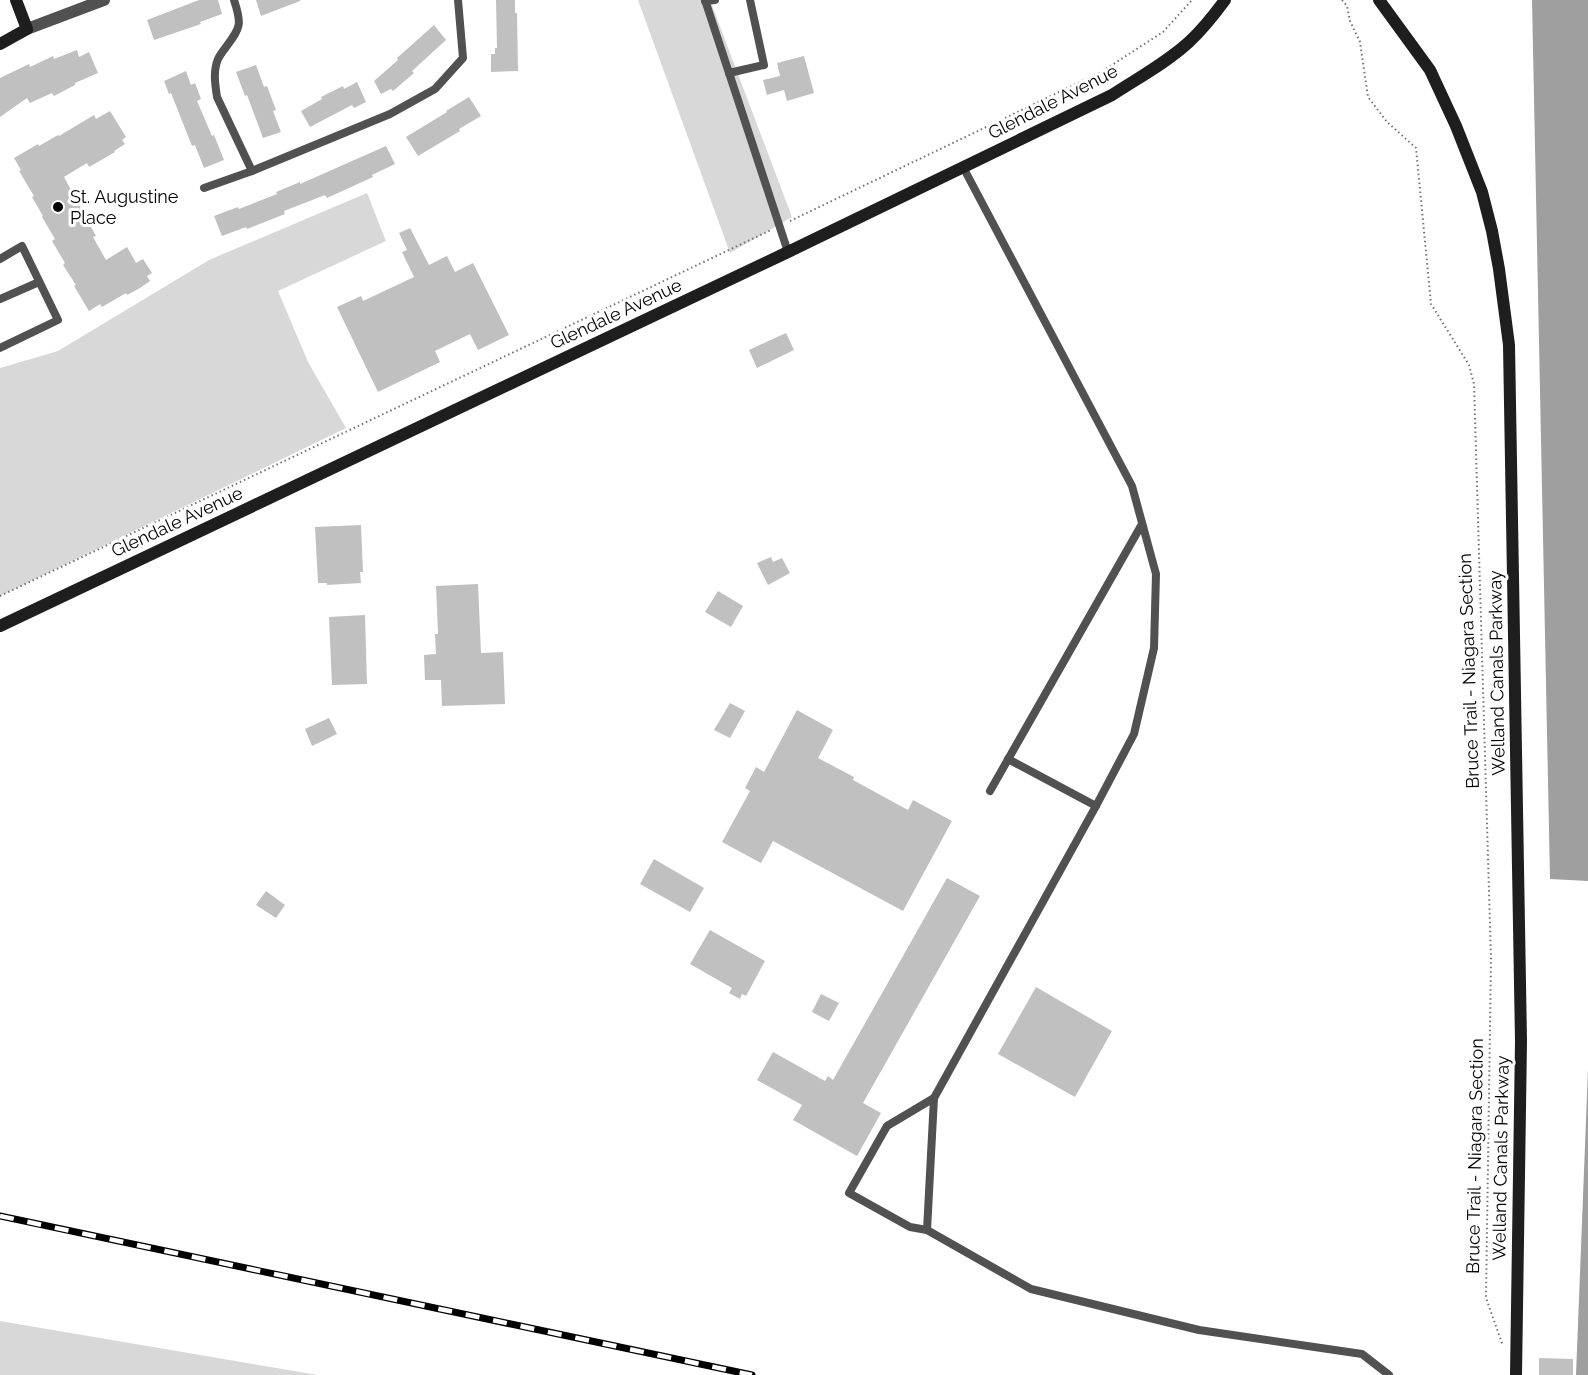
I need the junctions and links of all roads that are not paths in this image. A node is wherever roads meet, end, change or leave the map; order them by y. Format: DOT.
graph roads {
  1 [pos="16,0"];
  2 [pos="104,0"];
  3 [pos="234,0"];
  4 [pos="458,0"];
  5 [pos="715,0"];
  6 [pos="750,0"];
  7 [pos="1225,0"];
  8 [pos="1379,0"];
  9 [pos="705,1"];
  10 [pos="27,29"];
  11 [pos="0,44"];
  12 [pos="729,73"];
  13 [pos="963,168"];
  14 [pos="252,171"];
  15 [pos="204,188"];
  16 [pos="788,252"];
  17 [pos="0,259"];
  18 [pos="39,282"];
  19 [pos="0,299"];
  20 [pos="0,347"];
  21 [pos="1142,524"];
  22 [pos="0,626"];
  23 [pos="1008,759"];
  24 [pos="990,791"];
  25 [pos="1096,806"];
  26 [pos="934,1098"];
  27 [pos="927,1230"];
  28 [pos="1389,1375"];
  29 [pos="1516,1375"];
  1 -- 10 [label="street"];
  2 -- 10 [label="street"];
  3 -- 14 [label="lane"];
  4 -- 14 [label="lane"];
  5 -- 9 [label="lane"];
  6 -- 12 [label="lane"];
  7 -- 13 [label="street, Glendale Avenue"];
  8 -- 29 [label="street, Welland Canals Parkway"];
  9 -- 12 [label="lane"];
  10 -- 11 [label="street"];
  12 -- 16 [label="lane"];
  13 -- 16 [label="street, Glendale Avenue"];
  13 -- 21 [label="lane"];
  14 -- 15 [label="lane"];
  16 -- 22 [label="street, Glendale Avenue"];
  17 -- 18 [label="lane"];
  18 -- 19 [label="lane"];
  18 -- 20 [label="lane"];
  21 -- 23 [label="lane"];
  21 -- 25 [label="lane"];
  23 -- 24 [label="lane"];
  23 -- 25 [label="lane"];
  25 -- 26 [label="lane"];
  26 -- 27 [label="lane"];
  26 -- 27 [label="lane"];
  27 -- 28 [label="lane"];
}
